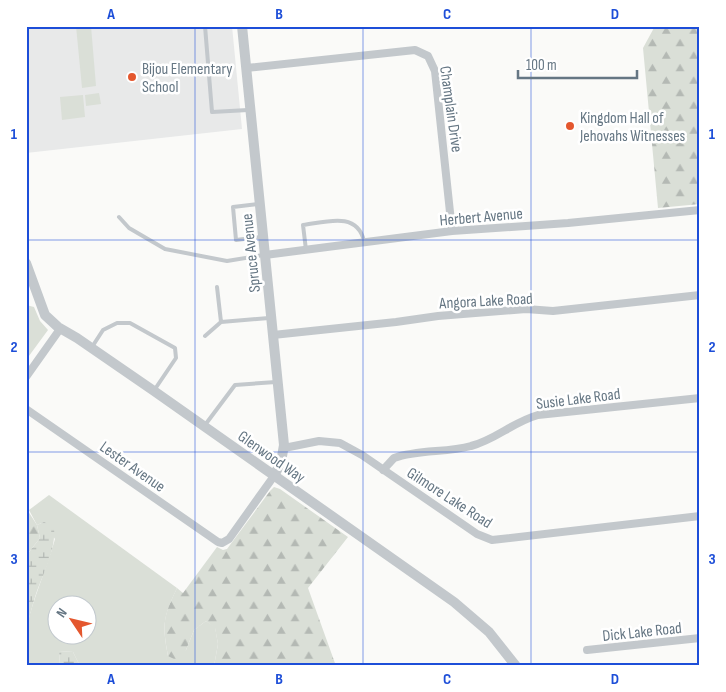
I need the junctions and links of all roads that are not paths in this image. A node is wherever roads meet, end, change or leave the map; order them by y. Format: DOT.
graph roads {
  1 [pos="205,26"];
  2 [pos="242,26"];
  3 [pos="246,68"];
  4 [pos="250,110"];
  5 [pos="260,203"];
  6 [pos="700,210"];
  7 [pos="119,217"];
  8 [pos="452,231"];
  9 [pos="263,237"];
  10 [pos="364,242"];
  11 [pos="306,250"];
  12 [pos="265,255"];
  13 [pos="26,262"];
  14 [pos="217,287"];
  15 [pos="700,295"];
  16 [pos="271,318"];
  17 [pos="222,322"];
  18 [pos="60,329"];
  19 [pos="273,335"];
  20 [pos="205,336"];
  21 [pos="91,348"];
  22 [pos="26,377"];
  23 [pos="278,382"];
  24 [pos="154,391"];
  25 [pos="700,398"];
  26 [pos="26,409"];
  27 [pos="204,426"];
  28 [pos="284,448"];
  29 [pos="383,470"];
  30 [pos="274,476"];
  31 [pos="700,516"];
  32 [pos="700,638"];
  33 [pos="587,650"];
  34 [pos="516,666"];
  1 -- 4 [label="lane"];
  2 -- 3 [label="street, Spruce Avenue"];
  3 -- 4 [label="street, Spruce Avenue"];
  3 -- 8 [label="street, Champlain Drive"];
  4 -- 5 [label="street, Spruce Avenue"];
  5 -- 9 [label="street, Spruce Avenue"];
  5 -- 9 [label="lane"];
  6 -- 8 [label="street, Herbert Avenue"];
  7 -- 12 [label="lane"];
  8 -- 10 [label="street, Herbert Avenue"];
  9 -- 12 [label="street, Spruce Avenue"];
  10 -- 11 [label="street, Herbert Avenue"];
  10 -- 11 [label="lane"];
  11 -- 12 [label="street, Herbert Avenue"];
  12 -- 16 [label="street, Spruce Avenue"];
  13 -- 18 [label="street, Glenwood Way"];
  14 -- 17 [label="lane"];
  15 -- 19 [label="street, Angora Lake Road"];
  16 -- 17 [label="lane"];
  16 -- 19 [label="street, Spruce Avenue"];
  17 -- 20 [label="lane"];
  18 -- 21 [label="street, Glenwood Way"];
  18 -- 22 [label="street"];
  19 -- 23 [label="street, Spruce Avenue"];
  21 -- 24 [label="street, Glenwood Way"];
  21 -- 24 [label="lane"];
  23 -- 27 [label="lane"];
  23 -- 28 [label="street, Spruce Avenue"];
  24 -- 27 [label="street, Glenwood Way"];
  25 -- 29 [label="street, Susie Lake Road"];
  26 -- 30 [label="street, Lester Avenue"];
  27 -- 30 [label="street, Glenwood Way"];
  28 -- 29 [label="street, Gilmore Lake Road"];
  28 -- 30 [label="street, Spruce Avenue"];
  29 -- 31 [label="street, Gilmore Lake Road"];
  30 -- 34 [label="street, Glenwood Way"];
  32 -- 33 [label="street, Dick Lake Road"];
}
